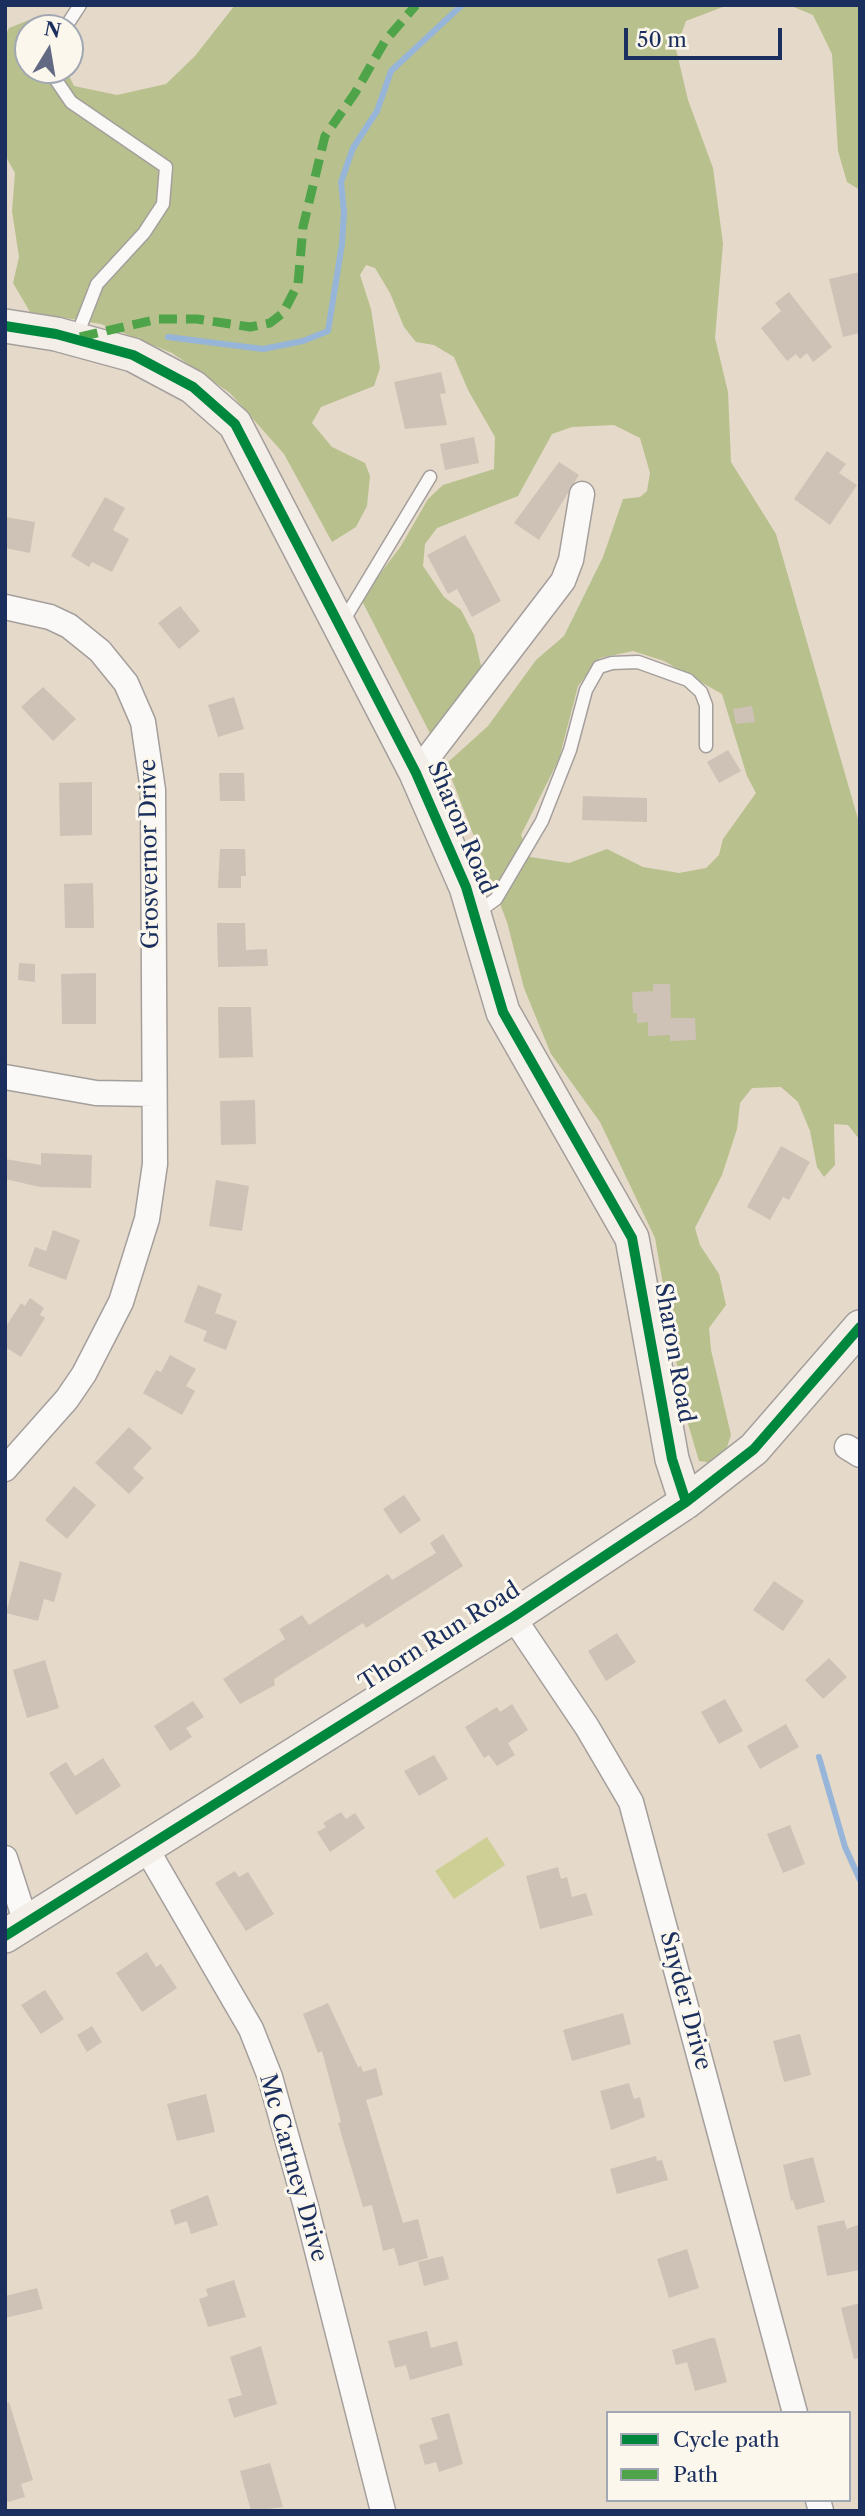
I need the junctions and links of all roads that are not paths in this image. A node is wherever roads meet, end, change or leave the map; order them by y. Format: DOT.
graph roads {
  1 [pos="59,84"];
  2 [pos="5,326"];
  3 [pos="76,339"];
  4 [pos="430,477"];
  5 [pos="582,494"];
  6 [pos="5,607"];
  7 [pos="341,626"];
  8 [pos="706,746"];
  9 [pos="416,773"];
  10 [pos="474,915"];
  11 [pos="5,1077"];
  12 [pos="153,1094"];
  13 [pos="860,1327"];
  14 [pos="5,1469"];
  15 [pos="687,1502"];
  16 [pos="513,1616"];
  17 [pos="146,1848"];
  18 [pos="5,1858"];
  19 [pos="15,1929"];
  20 [pos="794,2411"];
  21 [pos="383,2511"];
  1 -- 3 [label="lane"];
  2 -- 3 [label="street, Sharon Road"];
  3 -- 7 [label="street, Sharon Road"];
  4 -- 7 [label="lane"];
  5 -- 9 [label="street"];
  6 -- 12 [label="street, Grosvernor Drive"];
  7 -- 9 [label="street, Sharon Road"];
  8 -- 10 [label="lane"];
  9 -- 10 [label="street, Sharon Road"];
  10 -- 15 [label="street, Sharon Road"];
  11 -- 12 [label="street"];
  12 -- 14 [label="street, Grosvernor Drive"];
  13 -- 15 [label="street, Thorn Run Road"];
  15 -- 16 [label="street, Thorn Run Road"];
  16 -- 17 [label="street, Thorn Run Road"];
  16 -- 20 [label="street, Snyder Drive"];
  17 -- 19 [label="street, Thorn Run Road"];
  17 -- 21 [label="street, Mc Cartney Drive"];
  18 -- 19 [label="street"];
}
